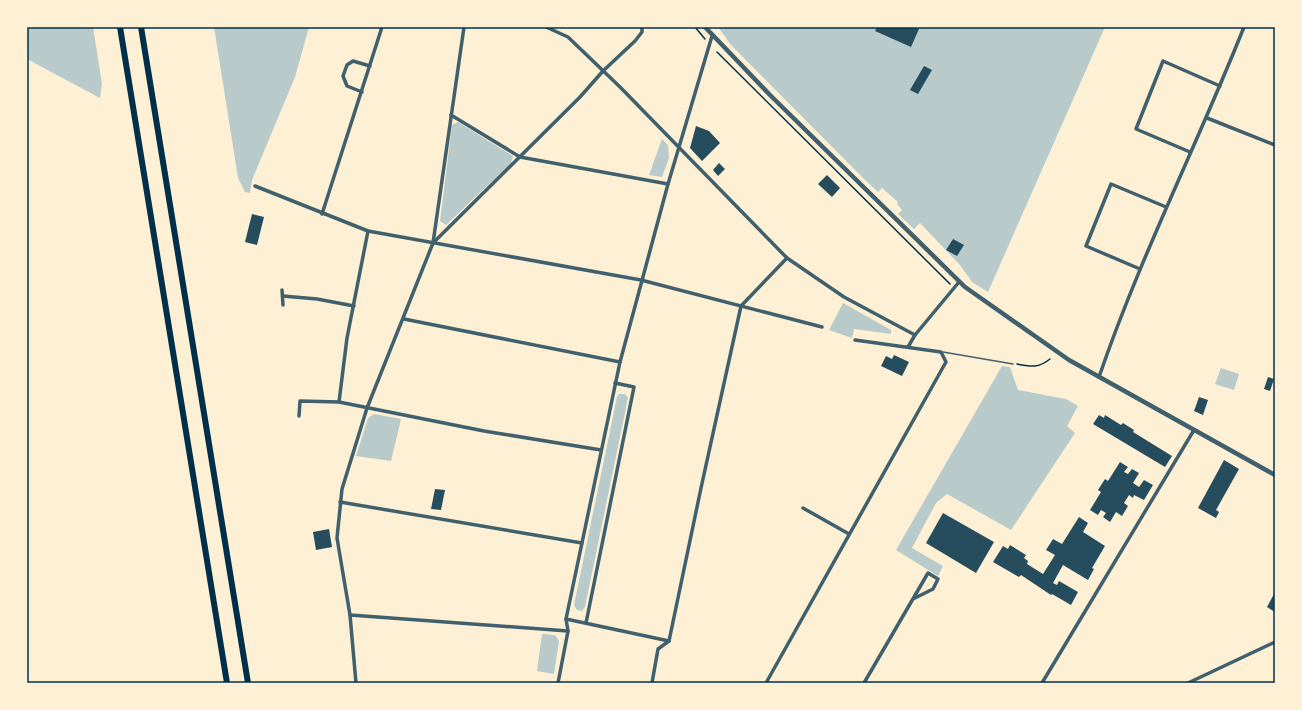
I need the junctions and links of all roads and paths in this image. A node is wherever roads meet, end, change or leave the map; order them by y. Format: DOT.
graph roads {
  1 [pos="120,27"];
  2 [pos="141,27"];
  3 [pos="382,27"];
  4 [pos="464,27"];
  5 [pos="546,27"];
  6 [pos="642,27"];
  7 [pos="695,27"];
  8 [pos="705,27"];
  9 [pos="1244,27"];
  10 [pos="712,36"];
  11 [pos="708,43"];
  12 [pos="717,52"];
  13 [pos="370,66"];
  14 [pos="603,71"];
  15 [pos="1220,86"];
  16 [pos="362,92"];
  17 [pos="451,115"];
  18 [pos="1207,118"];
  19 [pos="1275,145"];
  20 [pos="679,150"];
  21 [pos="1190,152"];
  22 [pos="520,157"];
  23 [pos="668,184"];
  24 [pos="255,186"];
  25 [pos="1166,207"];
  26 [pos="322,214"];
  27 [pos="368,231"];
  28 [pos="433,243"];
  29 [pos="786,258"];
  30 [pos="1140,269"];
  31 [pos="641,280"];
  32 [pos="958,282"];
  33 [pos="951,286"];
  34 [pos="282,290"];
  35 [pos="283,296"];
  36 [pos="283,305"];
  37 [pos="354,306"];
  38 [pos="741,306"];
  39 [pos="404,319"];
  40 [pos="822,327"];
  41 [pos="915,335"];
  42 [pos="856,340"];
  43 [pos="908,347"];
  44 [pos="941,352"];
  45 [pos="1050,359"];
  46 [pos="620,362"];
  47 [pos="1013,364"];
  48 [pos="1099,377"];
  49 [pos="615,383"];
  50 [pos="339,402"];
  51 [pos="367,408"];
  52 [pos="299,416"];
  53 [pos="1194,430"];
  54 [pos="601,450"];
  55 [pos="1275,475"];
  56 [pos="340,502"];
  57 [pos="803,508"];
  58 [pos="849,534"];
  59 [pos="582,543"];
  60 [pos="913,599"];
  61 [pos="350,615"];
  62 [pos="566,619"];
  63 [pos="586,623"];
  64 [pos="568,631"];
  65 [pos="669,641"];
  66 [pos="1275,642"];
  67 [pos="227,683"];
  68 [pos="248,683"];
  69 [pos="356,683"];
  70 [pos="558,683"];
  71 [pos="652,683"];
  72 [pos="766,683"];
  73 [pos="864,683"];
  74 [pos="1042,683"];
  75 [pos="1188,683"];
  1 -- 67 [label="highway"];
  2 -- 68 [label="highway"];
  3 -- 13 [label="street"];
  4 -- 17 [label="street"];
  5 -- 14 [label="street"];
  6 -- 14 [label="street"];
  7 -- 11 [label="path"];
  8 -- 10 [label="street"];
  9 -- 15 [label="street"];
  10 -- 20 [label="street"];
  10 -- 32 [label="street"];
  12 -- 33 [label="path"];
  13 -- 16 [label="street"];
  13 -- 16 [label="street"];
  14 -- 20 [label="street"];
  14 -- 22 [label="street"];
  15 -- 18 [label="street"];
  15 -- 21 [label="street"];
  16 -- 26 [label="street"];
  17 -- 22 [label="street"];
  17 -- 28 [label="street"];
  18 -- 19 [label="street"];
  18 -- 21 [label="street"];
  20 -- 23 [label="street"];
  20 -- 29 [label="street"];
  21 -- 25 [label="street"];
  22 -- 23 [label="street"];
  22 -- 28 [label="street"];
  23 -- 31 [label="street"];
  24 -- 26 [label="street"];
  25 -- 30 [label="street"];
  25 -- 30 [label="street"];
  26 -- 27 [label="street"];
  27 -- 28 [label="street"];
  27 -- 37 [label="street"];
  28 -- 31 [label="street"];
  28 -- 39 [label="street"];
  29 -- 38 [label="street"];
  29 -- 41 [label="street"];
  30 -- 48 [label="street"];
  31 -- 38 [label="street"];
  31 -- 46 [label="street"];
  32 -- 41 [label="street"];
  32 -- 48 [label="street"];
  34 -- 35 [label="street"];
  35 -- 36 [label="street"];
  35 -- 37 [label="street"];
  37 -- 50 [label="street"];
  38 -- 40 [label="street"];
  38 -- 65 [label="street"];
  39 -- 46 [label="street"];
  39 -- 51 [label="street"];
  41 -- 43 [label="street"];
  42 -- 43 [label="street"];
  43 -- 44 [label="street"];
  44 -- 47 [label="lane"];
  44 -- 58 [label="street"];
  45 -- 47 [label="path"];
  46 -- 49 [label="street"];
  48 -- 53 [label="street"];
  49 -- 54 [label="street"];
  49 -- 63 [label="street"];
  50 -- 51 [label="street"];
  50 -- 52 [label="street"];
  51 -- 54 [label="street"];
  51 -- 56 [label="street"];
  53 -- 55 [label="street"];
  53 -- 74 [label="street"];
  54 -- 59 [label="street"];
  56 -- 59 [label="street"];
  56 -- 61 [label="street"];
  57 -- 58 [label="street"];
  58 -- 72 [label="street"];
  59 -- 62 [label="street"];
  60 -- 60 [label="street"];
  60 -- 73 [label="street"];
  61 -- 64 [label="street"];
  61 -- 69 [label="street"];
  62 -- 63 [label="street"];
  62 -- 64 [label="street"];
  63 -- 65 [label="street"];
  64 -- 70 [label="street"];
  65 -- 71 [label="street"];
  66 -- 75 [label="street"];
}
